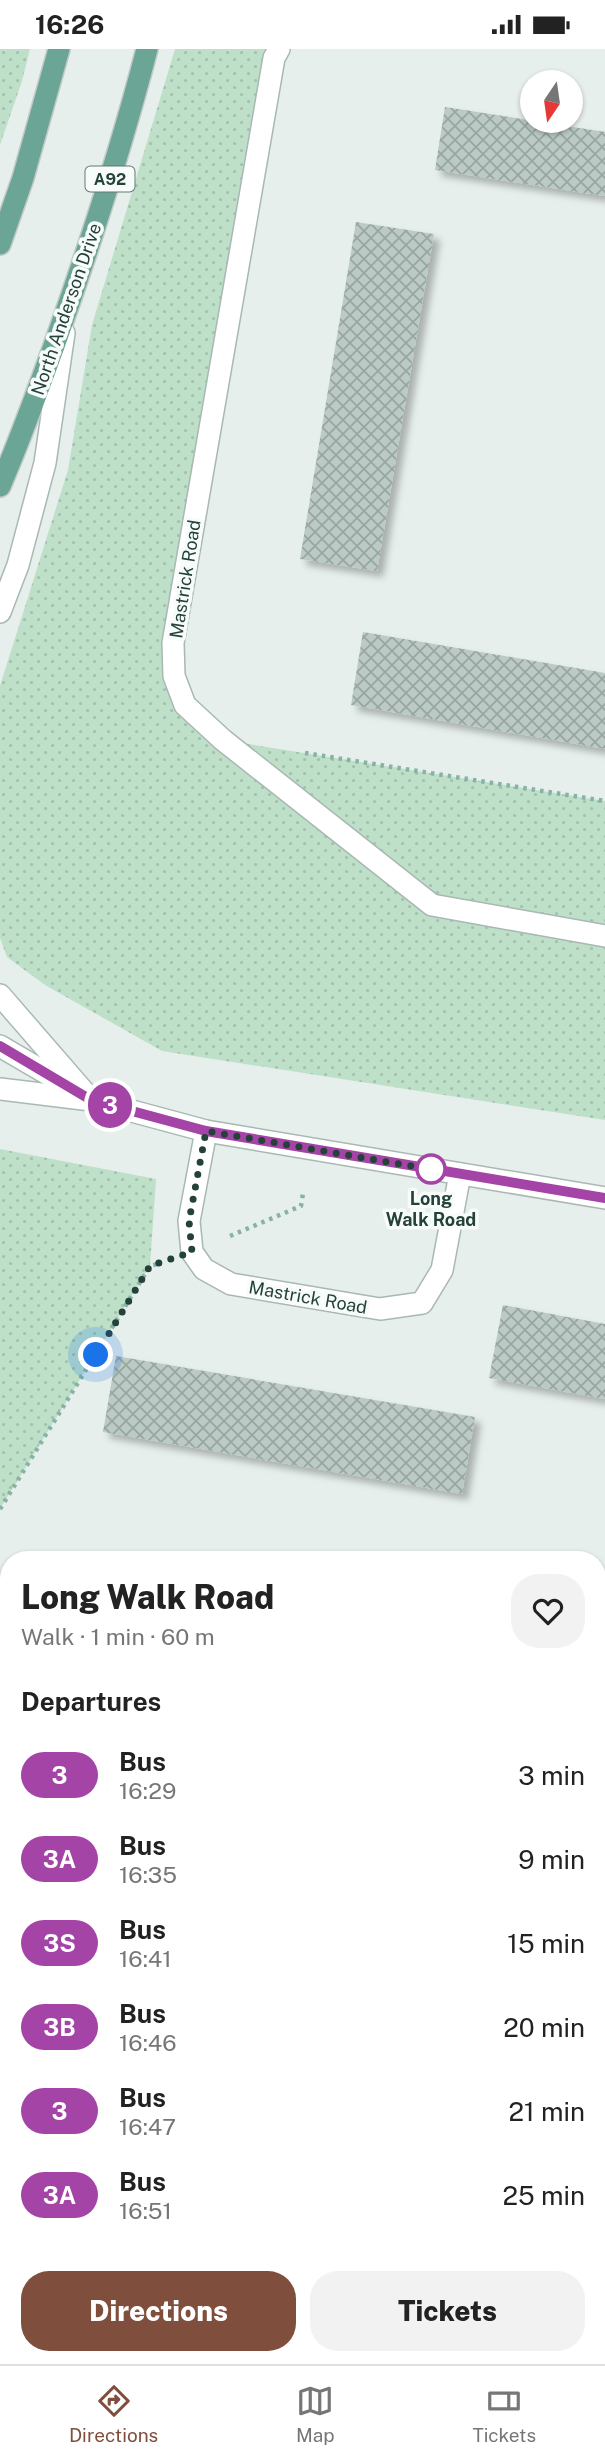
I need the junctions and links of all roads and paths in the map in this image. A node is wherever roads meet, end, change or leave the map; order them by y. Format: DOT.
graph roads {
  1 [pos="60,49"];
  2 [pos="147,49"];
  3 [pos="279,49"];
  4 [pos="0,244"];
  5 [pos="68,307"];
  6 [pos="0,486"];
  7 [pos="0,612"];
  8 [pos="296,752"];
  9 [pos="605,801"];
  10 [pos="605,936"];
  11 [pos="0,995"];
  12 [pos="0,1047"];
  13 [pos="0,1089"];
  14 [pos="91,1100"];
  15 [pos="206,1131"];
  16 [pos="460,1174"];
  17 [pos="303,1193"];
  18 [pos="605,1198"];
  19 [pos="192,1252"];
  20 [pos="0,1509"];
  1 -- 4 [label="main road"];
  2 -- 5 [label="main road, North Anderson Drive / A92"];
  3 -- 10 [label="street, Mastrick Road"];
  5 -- 6 [label="main road, North Anderson Drive / A92"];
  5 -- 7 [label="street"];
  8 -- 9 [label="path"];
  11 -- 14 [label="street"];
  12 -- 14 [label="street"];
  13 -- 14 [label="street"];
  14 -- 15 [label="street"];
  15 -- 16 [label="street"];
  15 -- 19 [label="street"];
  16 -- 18 [label="street"];
  16 -- 19 [label="street, Mastrick Road"];
  17 -- 19 [label="path"];
  19 -- 20 [label="path"];
}
